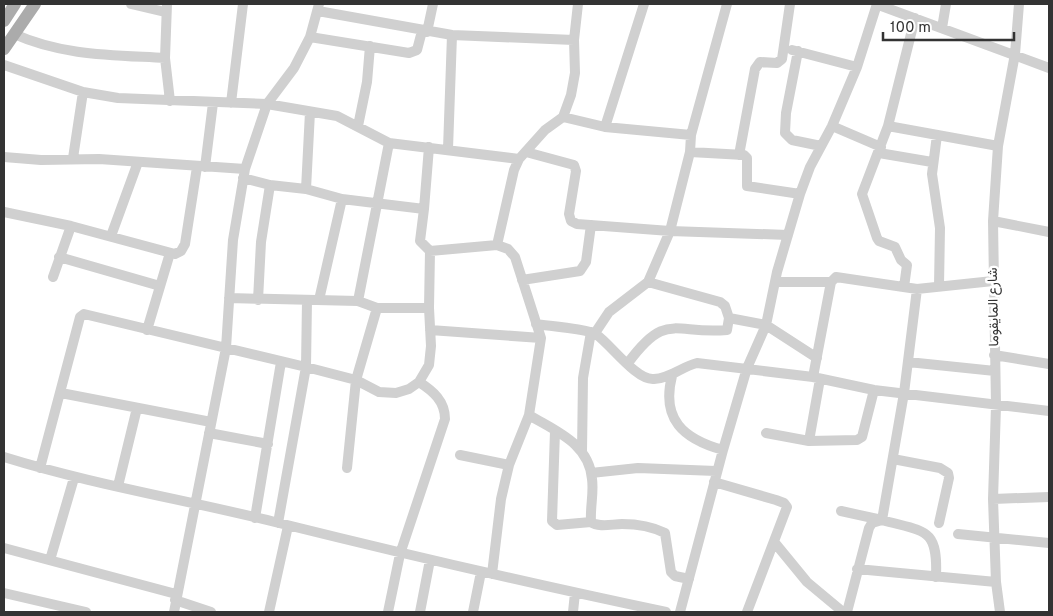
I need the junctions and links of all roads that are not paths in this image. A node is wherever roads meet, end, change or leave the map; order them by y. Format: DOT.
graph roads {
  1 [pos="14,4"];
  2 [pos="35,4"];
  3 [pos="131,4"];
  4 [pos="243,4"];
  5 [pos="433,4"];
  6 [pos="578,4"];
  7 [pos="644,4"];
  8 [pos="727,4"];
  9 [pos="790,4"];
  10 [pos="876,4"];
  11 [pos="946,4"];
  12 [pos="1019,4"];
  13 [pos="318,7"];
  14 [pos="166,8"];
  15 [pos="915,18"];
  16 [pos="4,21"];
  17 [pos="942,28"];
  18 [pos="424,31"];
  19 [pos="14,34"];
  20 [pos="452,35"];
  21 [pos="310,36"];
  22 [pos="574,40"];
  23 [pos="370,46"];
  24 [pos="784,48"];
  25 [pos="4,49"];
  26 [pos="798,51"];
  27 [pos="1015,54"];
  28 [pos="165,58"];
  29 [pos="4,65"];
  30 [pos="856,66"];
  31 [pos="1049,68"];
  32 [pos="82,92"];
  33 [pos="170,101"];
  34 [pos="214,103"];
  35 [pos="231,103"];
  36 [pos="267,104"];
  37 [pos="310,112"];
  38 [pos="563,117"];
  39 [pos="358,126"];
  40 [pos="832,126"];
  41 [pos="888,126"];
  42 [pos="605,127"];
  43 [pos="692,135"];
  44 [pos="937,135"];
  45 [pos="389,143"];
  46 [pos="821,146"];
  47 [pos="998,146"];
  48 [pos="429,147"];
  49 [pos="448,149"];
  50 [pos="880,150"];
  51 [pos="690,152"];
  52 [pos="739,155"];
  53 [pos="523,156"];
  54 [pos="4,157"];
  55 [pos="73,158"];
  56 [pos="138,162"];
  57 [pos="932,162"];
  58 [pos="201,167"];
  59 [pos="244,174"];
  60 [pos="270,185"];
  61 [pos="306,189"];
  62 [pos="800,194"];
  63 [pos="342,199"];
  64 [pos="375,205"];
  65 [pos="424,209"];
  66 [pos="4,212"];
  67 [pos="993,221"];
  68 [pos="591,225"];
  69 [pos="71,226"];
  70 [pos="670,231"];
  71 [pos="1049,232"];
  72 [pos="788,235"];
  73 [pos="111,236"];
  74 [pos="497,245"];
  75 [pos="430,251"];
  76 [pos="170,253"];
  77 [pos="59,257"];
  78 [pos="54,277"];
  79 [pos="522,280"];
  80 [pos="993,281"];
  81 [pos="648,282"];
  82 [pos="775,282"];
  83 [pos="831,282"];
  84 [pos="160,286"];
  85 [pos="939,286"];
  86 [pos="904,287"];
  87 [pos="917,288"];
  88 [pos="228,298"];
  89 [pos="258,300"];
  90 [pos="307,300"];
  91 [pos="319,300"];
  92 [pos="358,301"];
  93 [pos="377,308"];
  94 [pos="429,308"];
  95 [pos="729,318"];
  96 [pos="536,324"];
  97 [pos="766,325"];
  98 [pos="147,330"];
  99 [pos="430,330"];
  100 [pos="593,333"];
  101 [pos="541,338"];
  102 [pos="226,348"];
  103 [pos="994,355"];
  104 [pos="817,358"];
  105 [pos="281,362"];
  106 [pos="908,362"];
  107 [pos="628,363"];
  108 [pos="1049,364"];
  109 [pos="306,367"];
  110 [pos="747,368"];
  111 [pos="994,371"];
  112 [pos="672,376"];
  113 [pos="816,378"];
  114 [pos="356,380"];
  115 [pos="420,382"];
  116 [pos="874,390"];
  117 [pos="61,393"];
  118 [pos="904,394"];
  119 [pos="996,406"];
  120 [pos="137,408"];
  121 [pos="1049,411"];
  122 [pos="529,415"];
  123 [pos="211,422"];
  124 [pos="555,431"];
  125 [pos="209,433"];
  126 [pos="766,433"];
  127 [pos="809,441"];
  128 [pos="268,444"];
  129 [pos="722,450"];
  130 [pos="582,452"];
  131 [pos="460,455"];
  132 [pos="4,456"];
  133 [pos="893,459"];
  134 [pos="509,465"];
  135 [pos="40,468"];
  136 [pos="347,468"];
  137 [pos="716,471"];
  138 [pos="591,474"];
  139 [pos="74,478"];
  140 [pos="714,482"];
  141 [pos="118,486"];
  142 [pos="1049,497"];
  143 [pos="993,499"];
  144 [pos="194,503"];
  145 [pos="841,510"];
  146 [pos="255,518"];
  147 [pos="882,520"];
  148 [pos="591,522"];
  149 [pos="278,523"];
  150 [pos="939,523"];
  151 [pos="288,526"];
  152 [pos="958,534"];
  153 [pos="994,538"];
  154 [pos="775,543"];
  155 [pos="1049,543"];
  156 [pos="4,548"];
  157 [pos="400,554"];
  158 [pos="50,560"];
  159 [pos="430,560"];
  160 [pos="857,569"];
  161 [pos="486,573"];
  162 [pos="936,577"];
  163 [pos="689,579"];
  164 [pos="996,582"];
  165 [pos="4,593"];
  166 [pos="576,593"];
  167 [pos="175,597"];
  168 [pos="86,612"];
  169 [pos="174,612"];
  170 [pos="212,612"];
  171 [pos="269,612"];
  172 [pos="388,612"];
  173 [pos="420,612"];
  174 [pos="473,612"];
  175 [pos="573,612"];
  176 [pos="666,612"];
  177 [pos="680,612"];
  178 [pos="747,612"];
  179 [pos="845,612"];
  180 [pos="1001,612"];
  1 -- 16 [label="main road"];
  2 -- 19 [label="main road"];
  3 -- 14 [label="street"];
  4 -- 35 [label="street"];
  5 -- 18 [label="street"];
  6 -- 22 [label="street"];
  7 -- 42 [label="street"];
  8 -- 43 [label="street"];
  9 -- 24 [label="street"];
  10 -- 15 [label="street"];
  10 -- 30 [label="street"];
  11 -- 17 [label="street"];
  12 -- 27 [label="street, شارع المايقوما"];
  13 -- 18 [label="street"];
  13 -- 21 [label="street"];
  14 -- 28 [label="street"];
  15 -- 17 [label="street"];
  15 -- 41 [label="street"];
  17 -- 27 [label="street"];
  18 -- 20 [label="street"];
  18 -- 23 [label="street"];
  19 -- 25 [label="main road"];
  19 -- 28 [label="street"];
  20 -- 22 [label="street"];
  20 -- 49 [label="street"];
  21 -- 23 [label="street"];
  21 -- 36 [label="street"];
  22 -- 38 [label="street"];
  23 -- 39 [label="street"];
  24 -- 26 [label="street"];
  24 -- 52 [label="street"];
  26 -- 30 [label="street"];
  26 -- 46 [label="street"];
  27 -- 31 [label="street"];
  27 -- 47 [label="street, شارع المايقوما"];
  28 -- 33 [label="street"];
  29 -- 32 [label="street"];
  30 -- 40 [label="street"];
  32 -- 33 [label="street"];
  32 -- 55 [label="street"];
  33 -- 34 [label="street"];
  34 -- 35 [label="street"];
  34 -- 58 [label="street"];
  35 -- 36 [label="street"];
  36 -- 37 [label="street"];
  36 -- 59 [label="street"];
  37 -- 39 [label="street"];
  37 -- 61 [label="street"];
  38 -- 42 [label="street"];
  38 -- 53 [label="street"];
  39 -- 45 [label="street"];
  40 -- 46 [label="street"];
  40 -- 50 [label="street"];
  41 -- 44 [label="street"];
  41 -- 50 [label="street"];
  42 -- 43 [label="street"];
  43 -- 51 [label="street"];
  44 -- 47 [label="street"];
  44 -- 57 [label="street"];
  45 -- 48 [label="street"];
  45 -- 64 [label="street"];
  46 -- 62 [label="street"];
  47 -- 67 [label="street, شارع المايقوما"];
  48 -- 49 [label="street"];
  48 -- 65 [label="street"];
  49 -- 53 [label="street"];
  50 -- 57 [label="street"];
  50 -- 86 [label="street"];
  51 -- 52 [label="street"];
  51 -- 70 [label="street"];
  52 -- 62 [label="street"];
  53 -- 68 [label="street"];
  53 -- 74 [label="street"];
  54 -- 55 [label="street"];
  55 -- 56 [label="street"];
  56 -- 58 [label="street"];
  56 -- 73 [label="street"];
  57 -- 85 [label="street"];
  58 -- 59 [label="street"];
  58 -- 76 [label="street"];
  59 -- 60 [label="street"];
  59 -- 88 [label="street"];
  60 -- 61 [label="street"];
  60 -- 89 [label="street"];
  61 -- 63 [label="street"];
  62 -- 72 [label="street"];
  63 -- 64 [label="street"];
  63 -- 91 [label="street"];
  64 -- 65 [label="street"];
  64 -- 92 [label="street"];
  65 -- 75 [label="street"];
  66 -- 69 [label="street"];
  67 -- 71 [label="street"];
  67 -- 80 [label="street, شارع المايقوما"];
  68 -- 70 [label="street"];
  68 -- 79 [label="street"];
  69 -- 73 [label="street"];
  69 -- 77 [label="street"];
  70 -- 72 [label="street"];
  70 -- 81 [label="street"];
  72 -- 82 [label="street"];
  73 -- 76 [label="street"];
  74 -- 75 [label="street"];
  74 -- 79 [label="street"];
  75 -- 94 [label="street"];
  76 -- 84 [label="street"];
  77 -- 78 [label="street"];
  77 -- 84 [label="street"];
  79 -- 96 [label="street"];
  80 -- 85 [label="street"];
  80 -- 103 [label="street, شارع المايقوما"];
  81 -- 95 [label="street"];
  81 -- 100 [label="street"];
  82 -- 83 [label="street"];
  82 -- 97 [label="street"];
  83 -- 86 [label="street"];
  83 -- 104 [label="street"];
  84 -- 98 [label="street"];
  85 -- 87 [label="street"];
  86 -- 87 [label="street"];
  87 -- 106 [label="street"];
  88 -- 89 [label="street"];
  88 -- 102 [label="street"];
  89 -- 90 [label="street"];
  90 -- 91 [label="street"];
  90 -- 109 [label="street"];
  91 -- 92 [label="street"];
  92 -- 93 [label="street"];
  93 -- 94 [label="street"];
  93 -- 114 [label="street"];
  94 -- 99 [label="street"];
  95 -- 97 [label="street"];
  95 -- 107 [label="street"];
  96 -- 100 [label="street"];
  96 -- 101 [label="street"];
  97 -- 104 [label="street"];
  97 -- 110 [label="street"];
  98 -- 102 [label="street"];
  98 -- 117 [label="street"];
  99 -- 101 [label="street"];
  99 -- 115 [label="street"];
  100 -- 107 [label="street"];
  100 -- 130 [label="street"];
  101 -- 122 [label="street"];
  102 -- 105 [label="street"];
  102 -- 123 [label="street"];
  103 -- 108 [label="street"];
  103 -- 111 [label="street, شارع المايقوما"];
  104 -- 113 [label="street"];
  105 -- 109 [label="street"];
  105 -- 128 [label="street"];
  106 -- 111 [label="street"];
  106 -- 118 [label="street"];
  107 -- 112 [label="street"];
  109 -- 114 [label="street"];
  109 -- 149 [label="street"];
  110 -- 112 [label="street"];
  110 -- 113 [label="street"];
  110 -- 129 [label="street"];
  111 -- 119 [label="street, شارع المايقوما"];
  112 -- 129 [label="street"];
  113 -- 116 [label="street"];
  113 -- 127 [label="street"];
  114 -- 115 [label="street"];
  114 -- 136 [label="street"];
  115 -- 157 [label="street"];
  116 -- 118 [label="street"];
  116 -- 127 [label="street"];
  117 -- 120 [label="street"];
  117 -- 135 [label="street"];
  118 -- 119 [label="street"];
  118 -- 133 [label="street"];
  119 -- 121 [label="street"];
  119 -- 143 [label="street, شارع المايقوما"];
  120 -- 123 [label="street"];
  120 -- 141 [label="street"];
  122 -- 124 [label="street"];
  122 -- 134 [label="street"];
  123 -- 125 [label="street"];
  124 -- 130 [label="street"];
  124 -- 148 [label="street"];
  125 -- 128 [label="street"];
  125 -- 144 [label="street"];
  126 -- 127 [label="street"];
  128 -- 146 [label="street"];
  129 -- 137 [label="street"];
  130 -- 138 [label="street"];
  131 -- 134 [label="street"];
  132 -- 135 [label="street"];
  133 -- 147 [label="street"];
  133 -- 150 [label="street"];
  134 -- 161 [label="street"];
  135 -- 139 [label="street"];
  137 -- 138 [label="street"];
  137 -- 140 [label="street"];
  138 -- 148 [label="street"];
  139 -- 141 [label="street"];
  139 -- 158 [label="street"];
  140 -- 154 [label="street"];
  140 -- 163 [label="street"];
  141 -- 144 [label="street"];
  142 -- 143 [label="street"];
  143 -- 153 [label="street, شارع المايقوما"];
  144 -- 146 [label="street"];
  144 -- 167 [label="street"];
  145 -- 147 [label="street"];
  146 -- 149 [label="street"];
  147 -- 160 [label="street"];
  147 -- 162 [label="street"];
  148 -- 163 [label="street"];
  149 -- 151 [label="street"];
  151 -- 157 [label="street"];
  151 -- 171 [label="street"];
  152 -- 153 [label="street"];
  153 -- 155 [label="street"];
  153 -- 164 [label="street, شارع المايقوما"];
  154 -- 178 [label="street"];
  154 -- 179 [label="street"];
  156 -- 158 [label="street"];
  157 -- 159 [label="street"];
  157 -- 172 [label="street"];
  158 -- 167 [label="street"];
  159 -- 161 [label="street"];
  159 -- 173 [label="street"];
  160 -- 162 [label="street"];
  160 -- 179 [label="street"];
  161 -- 166 [label="street"];
  161 -- 174 [label="street"];
  162 -- 164 [label="street"];
  163 -- 177 [label="street"];
  164 -- 180 [label="street, شارع المايقوما"];
  165 -- 168 [label="street"];
  166 -- 175 [label="street"];
  166 -- 176 [label="street"];
  167 -- 169 [label="street"];
  167 -- 170 [label="street"];
}
